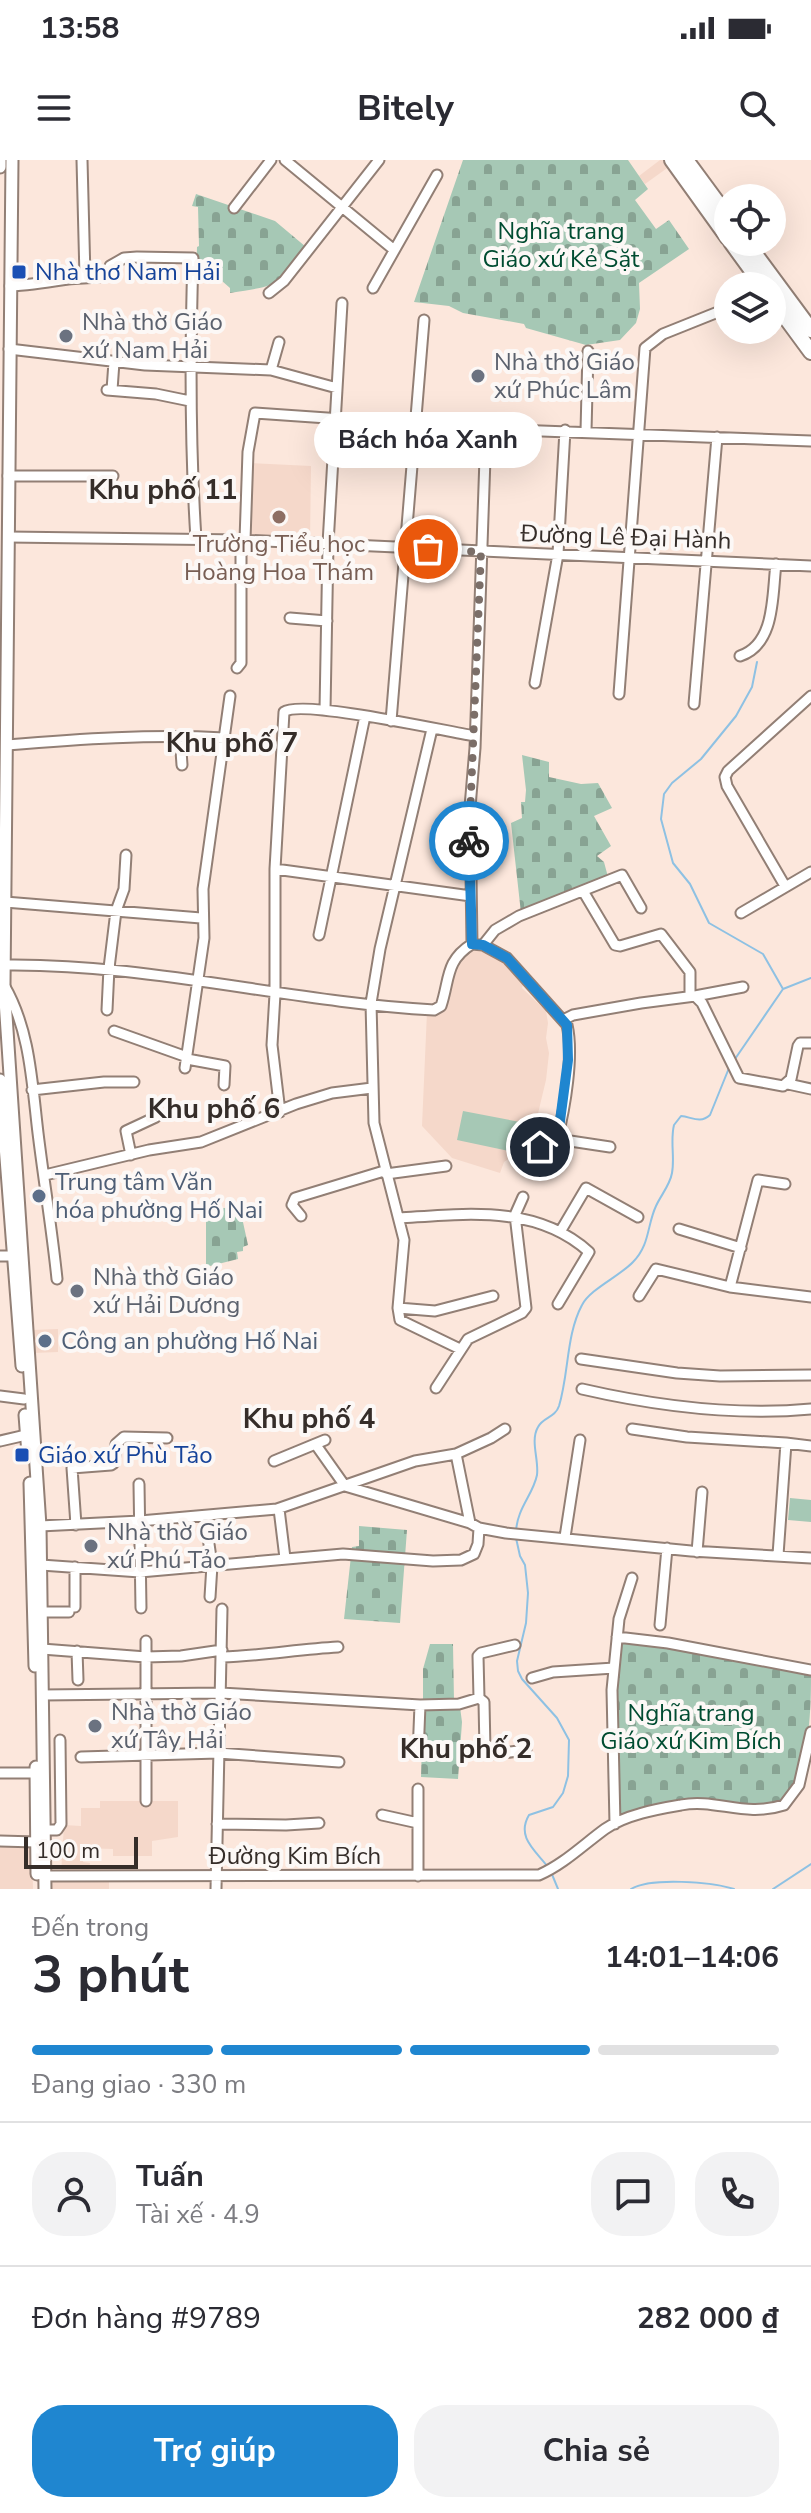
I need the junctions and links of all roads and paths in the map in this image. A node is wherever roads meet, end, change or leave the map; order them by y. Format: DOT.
graph roads {
  1 [pos="0,160"];
  2 [pos="12,160"];
  3 [pos="82,160"];
  4 [pos="271,160"];
  5 [pos="285,160"];
  6 [pos="379,160"];
  7 [pos="672,160"];
  8 [pos="686,160"];
  9 [pos="0,167"];
  10 [pos="437,175"];
  11 [pos="714,198"];
  12 [pos="341,205"];
  13 [pos="234,208"];
  14 [pos="714,219"];
  15 [pos="393,249"];
  16 [pos="746,256"];
  17 [pos="751,256"];
  18 [pos="753,262"];
  19 [pos="760,272"];
  20 [pos="85,277"];
  21 [pos="10,286"];
  22 [pos="373,288"];
  23 [pos="269,293"];
  24 [pos="342,303"];
  25 [pos="786,303"];
  26 [pos="714,314"];
  27 [pos="786,318"];
  28 [pos="424,320"];
  29 [pos="811,330"];
  30 [pos="279,342"];
  31 [pos="9,349"];
  32 [pos="588,351"];
  33 [pos="811,352"];
  34 [pos="114,362"];
  35 [pos="193,366"];
  36 [pos="271,370"];
  37 [pos="337,388"];
  38 [pos="190,401"];
  39 [pos="334,418"];
  40 [pos="415,423"];
  41 [pos="486,429"];
  42 [pos="565,430"];
  43 [pos="586,431"];
  44 [pos="639,434"];
  45 [pos="717,437"];
  46 [pos="811,441"];
  47 [pos="8,476"];
  48 [pos="113,476"];
  49 [pos="8,537"];
  50 [pos="196,539"];
  51 [pos="243,540"];
  52 [pos="328,544"];
  53 [pos="404,548"];
  54 [pos="481,552"];
  55 [pos="558,554"];
  56 [pos="629,557"];
  57 [pos="707,560"];
  58 [pos="776,564"];
  59 [pos="811,566"];
  60 [pos="290,618"];
  61 [pos="327,621"];
  62 [pos="740,656"];
  63 [pos="237,668"];
  64 [pos="535,683"];
  65 [pos="619,694"];
  66 [pos="230,696"];
  67 [pos="811,696"];
  68 [pos="694,704"];
  69 [pos="802,705"];
  70 [pos="325,710"];
  71 [pos="811,715"];
  72 [pos="365,716"];
  73 [pos="391,721"];
  74 [pos="432,729"];
  75 [pos="180,736"];
  76 [pos="475,736"];
  77 [pos="224,738"];
  78 [pos="7,745"];
  79 [pos="182,765"];
  80 [pos="3,767"];
  81 [pos="126,855"];
  82 [pos="275,869"];
  83 [pos="811,872"];
  84 [pos="332,875"];
  85 [pos="785,886"];
  86 [pos="395,887"];
  87 [pos="583,891"];
  88 [pos="471,896"];
  89 [pos="5,902"];
  90 [pos="641,908"];
  91 [pos="116,911"];
  92 [pos="741,913"];
  93 [pos="201,918"];
  94 [pos="319,935"];
  95 [pos="472,944"];
  96 [pos="483,945"];
  97 [pos="4,965"];
  98 [pos="109,968"];
  99 [pos="199,981"];
  100 [pos="4,985"];
  101 [pos="743,987"];
  102 [pos="275,994"];
  103 [pos="692,996"];
  104 [pos="371,1003"];
  105 [pos="107,1010"];
  106 [pos="563,1020"];
  107 [pos="114,1031"];
  108 [pos="811,1043"];
  109 [pos="186,1061"];
  110 [pos="0,1080"];
  111 [pos="134,1082"];
  112 [pos="788,1084"];
  113 [pos="224,1085"];
  114 [pos="372,1088"];
  115 [pos="811,1089"];
  116 [pos="32,1090"];
  117 [pos="280,1112"];
  118 [pos="156,1117"];
  119 [pos="2,1124"];
  120 [pos="557,1139"];
  121 [pos="540,1147"];
  122 [pos="610,1147"];
  123 [pos="131,1155"];
  124 [pos="446,1166"];
  125 [pos="385,1172"];
  126 [pos="45,1175"];
  127 [pos="4,1179"];
  128 [pos="785,1184"];
  129 [pos="523,1197"];
  130 [pos="17,1207"];
  131 [pos="515,1215"];
  132 [pos="301,1216"];
  133 [pos="638,1217"];
  134 [pos="399,1218"];
  135 [pos="679,1229"];
  136 [pos="560,1232"];
  137 [pos="741,1248"];
  138 [pos="0,1256"];
  139 [pos="13,1256"];
  140 [pos="57,1279"];
  141 [pos="730,1287"];
  142 [pos="493,1296"];
  143 [pos="639,1296"];
  144 [pos="811,1297"];
  145 [pos="558,1304"];
  146 [pos="398,1308"];
  147 [pos="460,1349"];
  148 [pos="581,1359"];
  149 [pos="811,1375"];
  150 [pos="436,1388"];
  151 [pos="582,1389"];
  152 [pos="0,1396"];
  153 [pos="24,1399"];
  154 [pos="811,1409"];
  155 [pos="505,1429"];
  156 [pos="632,1429"];
  157 [pos="26,1435"];
  158 [pos="167,1438"];
  159 [pos="580,1440"];
  160 [pos="0,1441"];
  161 [pos="786,1443"];
  162 [pos="811,1446"];
  163 [pos="456,1454"];
  164 [pos="274,1461"];
  165 [pos="139,1484"];
  166 [pos="345,1486"];
  167 [pos="702,1492"];
  168 [pos="279,1509"];
  169 [pos="205,1516"];
  170 [pos="140,1521"];
  171 [pos="76,1525"];
  172 [pos="474,1525"];
  173 [pos="38,1530"];
  174 [pos="565,1537"];
  175 [pos="667,1548"];
  176 [pos="697,1552"];
  177 [pos="778,1555"];
  178 [pos="285,1558"];
  179 [pos="811,1558"];
  180 [pos="41,1565"];
  181 [pos="212,1565"];
  182 [pos="75,1567"];
  183 [pos="140,1572"];
  184 [pos="632,1578"];
  185 [pos="210,1597"];
  186 [pos="141,1608"];
  187 [pos="222,1609"];
  188 [pos="42,1612"];
  189 [pos="660,1625"];
  190 [pos="617,1637"];
  191 [pos="146,1641"];
  192 [pos="515,1645"];
  193 [pos="338,1647"];
  194 [pos="42,1649"];
  195 [pos="77,1651"];
  196 [pos="222,1653"];
  197 [pos="146,1657"];
  198 [pos="614,1668"];
  199 [pos="811,1670"];
  200 [pos="532,1678"];
  201 [pos="78,1680"];
  202 [pos="146,1693"];
  203 [pos="221,1693"];
  204 [pos="43,1695"];
  205 [pos="479,1698"];
  206 [pos="420,1705"];
  207 [pos="811,1732"];
  208 [pos="60,1740"];
  209 [pos="526,1750"];
  210 [pos="218,1753"];
  211 [pos="145,1755"];
  212 [pos="418,1755"];
  213 [pos="81,1757"];
  214 [pos="339,1762"];
  215 [pos="0,1773"];
  216 [pos="36,1773"];
  217 [pos="418,1789"];
  218 [pos="146,1801"];
  219 [pos="382,1815"];
  220 [pos="319,1823"];
  221 [pos="418,1823"];
  222 [pos="217,1824"];
  223 [pos="615,1824"];
  224 [pos="44,1830"];
  225 [pos="0,1841"];
  226 [pos="36,1842"];
  227 [pos="150,1876"];
  228 [pos="216,1876"];
  229 [pos="418,1876"];
  230 [pos="289,1877"];
  231 [pos="364,1877"];
  232 [pos="41,1883"];
  233 [pos="150,1889"];
  234 [pos="216,1889"];
  235 [pos="289,1889"];
  236 [pos="364,1889"];
  1 -- 9 [label="main road"];
  2 -- 21 [label="main road"];
  3 -- 20 [label="street"];
  4 -- 13 [label="street"];
  5 -- 12 [label="street"];
  6 -- 12 [label="street"];
  7 -- 14 [label="highway"];
  8 -- 11 [label="highway"];
  10 -- 15 [label="street"];
  12 -- 15 [label="street"];
  12 -- 23 [label="street"];
  15 -- 22 [label="street"];
  16 -- 18 [label="highway"];
  17 -- 18 [label="highway"];
  18 -- 19 [label="highway"];
  20 -- 21 [label="street"];
  20 -- 35 [label="street"];
  21 -- 31 [label="main road"];
  24 -- 37 [label="street"];
  25 -- 29 [label="highway"];
  26 -- 44 [label="street"];
  27 -- 33 [label="highway"];
  28 -- 40 [label="street"];
  30 -- 36 [label="street"];
  31 -- 34 [label="street"];
  31 -- 47 [label="main road"];
  32 -- 43 [label="street"];
  34 -- 35 [label="street"];
  34 -- 38 [label="street"];
  35 -- 36 [label="street"];
  35 -- 38 [label="street"];
  36 -- 37 [label="street"];
  37 -- 39 [label="street"];
  38 -- 50 [label="street"];
  39 -- 40 [label="street"];
  39 -- 51 [label="street"];
  39 -- 52 [label="street"];
  40 -- 41 [label="street"];
  40 -- 53 [label="street"];
  41 -- 42 [label="street"];
  41 -- 54 [label="street"];
  42 -- 43 [label="street"];
  42 -- 55 [label="street"];
  43 -- 44 [label="street"];
  44 -- 45 [label="street"];
  44 -- 56 [label="street"];
  45 -- 46 [label="street"];
  45 -- 57 [label="street"];
  47 -- 48 [label="street"];
  47 -- 49 [label="main road"];
  49 -- 50 [label="street, Đường Lê Đại Hành"];
  49 -- 78 [label="main road"];
  50 -- 51 [label="street, Đường Lê Đại Hành"];
  51 -- 52 [label="street, Đường Lê Đại Hành"];
  51 -- 63 [label="street"];
  52 -- 53 [label="street, Đường Lê Đại Hành"];
  52 -- 61 [label="street"];
  53 -- 54 [label="street, Đường Lê Đại Hành"];
  53 -- 73 [label="street"];
  54 -- 55 [label="street, Đường Lê Đại Hành"];
  54 -- 76 [label="street"];
  55 -- 56 [label="street, Đường Lê Đại Hành"];
  55 -- 64 [label="street"];
  56 -- 57 [label="street, Đường Lê Đại Hành"];
  56 -- 65 [label="street"];
  57 -- 58 [label="street, Đường Lê Đại Hành"];
  57 -- 68 [label="street"];
  58 -- 59 [label="street, Đường Lê Đại Hành"];
  58 -- 62 [label="street"];
  60 -- 61 [label="street"];
  61 -- 70 [label="street"];
  66 -- 77 [label="street"];
  67 -- 69 [label="street"];
  69 -- 71 [label="street"];
  69 -- 85 [label="street"];
  70 -- 72 [label="street"];
  70 -- 82 [label="street"];
  72 -- 73 [label="street"];
  72 -- 84 [label="street"];
  73 -- 74 [label="street"];
  74 -- 76 [label="street"];
  74 -- 86 [label="street"];
  75 -- 77 [label="street"];
  75 -- 78 [label="street"];
  75 -- 79 [label="street"];
  76 -- 88 [label="street"];
  77 -- 93 [label="street"];
  78 -- 80 [label="main road"];
  80 -- 89 [label="main road"];
  81 -- 91 [label="street"];
  82 -- 84 [label="street"];
  82 -- 102 [label="street"];
  83 -- 85 [label="street"];
  84 -- 86 [label="street"];
  84 -- 94 [label="street"];
  85 -- 92 [label="street"];
  86 -- 88 [label="street"];
  86 -- 104 [label="street"];
  87 -- 90 [label="street"];
  87 -- 96 [label="street"];
  87 -- 103 [label="street"];
  88 -- 95 [label="street"];
  89 -- 91 [label="street"];
  89 -- 97 [label="main road"];
  91 -- 93 [label="street"];
  91 -- 98 [label="street"];
  93 -- 99 [label="street"];
  95 -- 96 [label="street"];
  95 -- 104 [label="street"];
  96 -- 106 [label="street"];
  97 -- 98 [label="street"];
  97 -- 100 [label="main road"];
  98 -- 99 [label="street"];
  98 -- 105 [label="street"];
  99 -- 102 [label="street"];
  99 -- 109 [label="street"];
  100 -- 116 [label="street"];
  100 -- 130 [label="main road"];
  101 -- 103 [label="street"];
  102 -- 104 [label="street"];
  102 -- 117 [label="street"];
  103 -- 106 [label="street"];
  103 -- 112 [label="street"];
  104 -- 114 [label="street"];
  106 -- 120 [label="street"];
  107 -- 109 [label="street"];
  108 -- 112 [label="street"];
  109 -- 113 [label="street"];
  110 -- 119 [label="main road"];
  111 -- 116 [label="street"];
  112 -- 115 [label="street"];
  114 -- 117 [label="street"];
  114 -- 125 [label="street"];
  116 -- 126 [label="street"];
  117 -- 123 [label="street"];
  118 -- 123 [label="street"];
  119 -- 127 [label="main road"];
  120 -- 121 [label="street"];
  120 -- 122 [label="street"];
  123 -- 126 [label="street"];
  124 -- 125 [label="street"];
  125 -- 132 [label="street"];
  125 -- 134 [label="street"];
  126 -- 140 [label="street"];
  127 -- 130 [label="main road"];
  128 -- 137 [label="street"];
  129 -- 131 [label="street"];
  130 -- 139 [label="main road"];
  130 -- 173 [label="main road"];
  131 -- 134 [label="street"];
  131 -- 136 [label="street"];
  131 -- 147 [label="street"];
  133 -- 136 [label="street"];
  134 -- 146 [label="street"];
  135 -- 137 [label="street"];
  136 -- 145 [label="street"];
  137 -- 141 [label="street"];
  138 -- 139 [label="street"];
  139 -- 153 [label="main road"];
  141 -- 143 [label="street"];
  141 -- 144 [label="street"];
  142 -- 146 [label="street"];
  146 -- 147 [label="street"];
  147 -- 150 [label="street"];
  148 -- 149 [label="street"];
  151 -- 154 [label="street"];
  152 -- 153 [label="street"];
  153 -- 157 [label="main road"];
  155 -- 163 [label="street"];
  156 -- 161 [label="street"];
  157 -- 160 [label="street"];
  157 -- 173 [label="main road"];
  158 -- 171 [label="street"];
  159 -- 174 [label="street"];
  161 -- 162 [label="street"];
  161 -- 177 [label="street"];
  163 -- 166 [label="street"];
  163 -- 172 [label="street"];
  164 -- 166 [label="street"];
  165 -- 170 [label="street"];
  166 -- 168 [label="street"];
  166 -- 172 [label="street"];
  167 -- 176 [label="street"];
  168 -- 169 [label="street"];
  168 -- 178 [label="street"];
  169 -- 170 [label="street"];
  169 -- 181 [label="street"];
  170 -- 171 [label="street"];
  170 -- 183 [label="street"];
  171 -- 173 [label="street"];
  172 -- 174 [label="street"];
  172 -- 178 [label="street"];
  173 -- 180 [label="main road"];
  173 -- 216 [label="main road"];
  174 -- 175 [label="street"];
  175 -- 176 [label="street"];
  175 -- 189 [label="street"];
  176 -- 177 [label="street"];
  177 -- 179 [label="street"];
  178 -- 181 [label="street"];
  180 -- 182 [label="street"];
  180 -- 188 [label="main road"];
  181 -- 183 [label="street"];
  181 -- 185 [label="street"];
  182 -- 183 [label="street"];
  182 -- 188 [label="street"];
  183 -- 186 [label="street"];
  184 -- 190 [label="street"];
  187 -- 196 [label="street"];
  188 -- 194 [label="main road"];
  190 -- 198 [label="street"];
  190 -- 199 [label="street"];
  191 -- 197 [label="street"];
  192 -- 205 [label="street"];
  193 -- 196 [label="street"];
  194 -- 195 [label="street"];
  194 -- 204 [label="main road"];
  195 -- 197 [label="street"];
  195 -- 201 [label="street"];
  196 -- 197 [label="street"];
  196 -- 203 [label="street"];
  197 -- 202 [label="street"];
  198 -- 200 [label="street"];
  198 -- 223 [label="street"];
  202 -- 203 [label="street"];
  202 -- 204 [label="street"];
  202 -- 211 [label="street"];
  203 -- 206 [label="street"];
  203 -- 210 [label="street"];
  204 -- 224 [label="main road"];
  205 -- 206 [label="street"];
  205 -- 209 [label="street"];
  206 -- 212 [label="street"];
  207 -- 223 [label="street"];
  208 -- 224 [label="street"];
  210 -- 211 [label="street"];
  210 -- 214 [label="street"];
  210 -- 222 [label="street"];
  211 -- 213 [label="street"];
  211 -- 218 [label="street"];
  215 -- 216 [label="street"];
  216 -- 226 [label="main road"];
  217 -- 221 [label="street"];
  219 -- 221 [label="street"];
  220 -- 222 [label="street"];
  221 -- 229 [label="street"];
  222 -- 228 [label="street"];
  223 -- 229 [label="street, Đường Kim Bích"];
  224 -- 232 [label="main road"];
  225 -- 226 [label="street"];
  226 -- 232 [label="main road"];
  227 -- 228 [label="street, Đường Kim Bích"];
  227 -- 232 [label="street, Đường Kim Bích"];
  227 -- 233 [label="street"];
  228 -- 230 [label="street, Đường Kim Bích"];
  228 -- 234 [label="street"];
  229 -- 231 [label="street, Đường Kim Bích"];
  230 -- 231 [label="street, Đường Kim Bích"];
  230 -- 235 [label="street"];
  231 -- 236 [label="street"];
}
